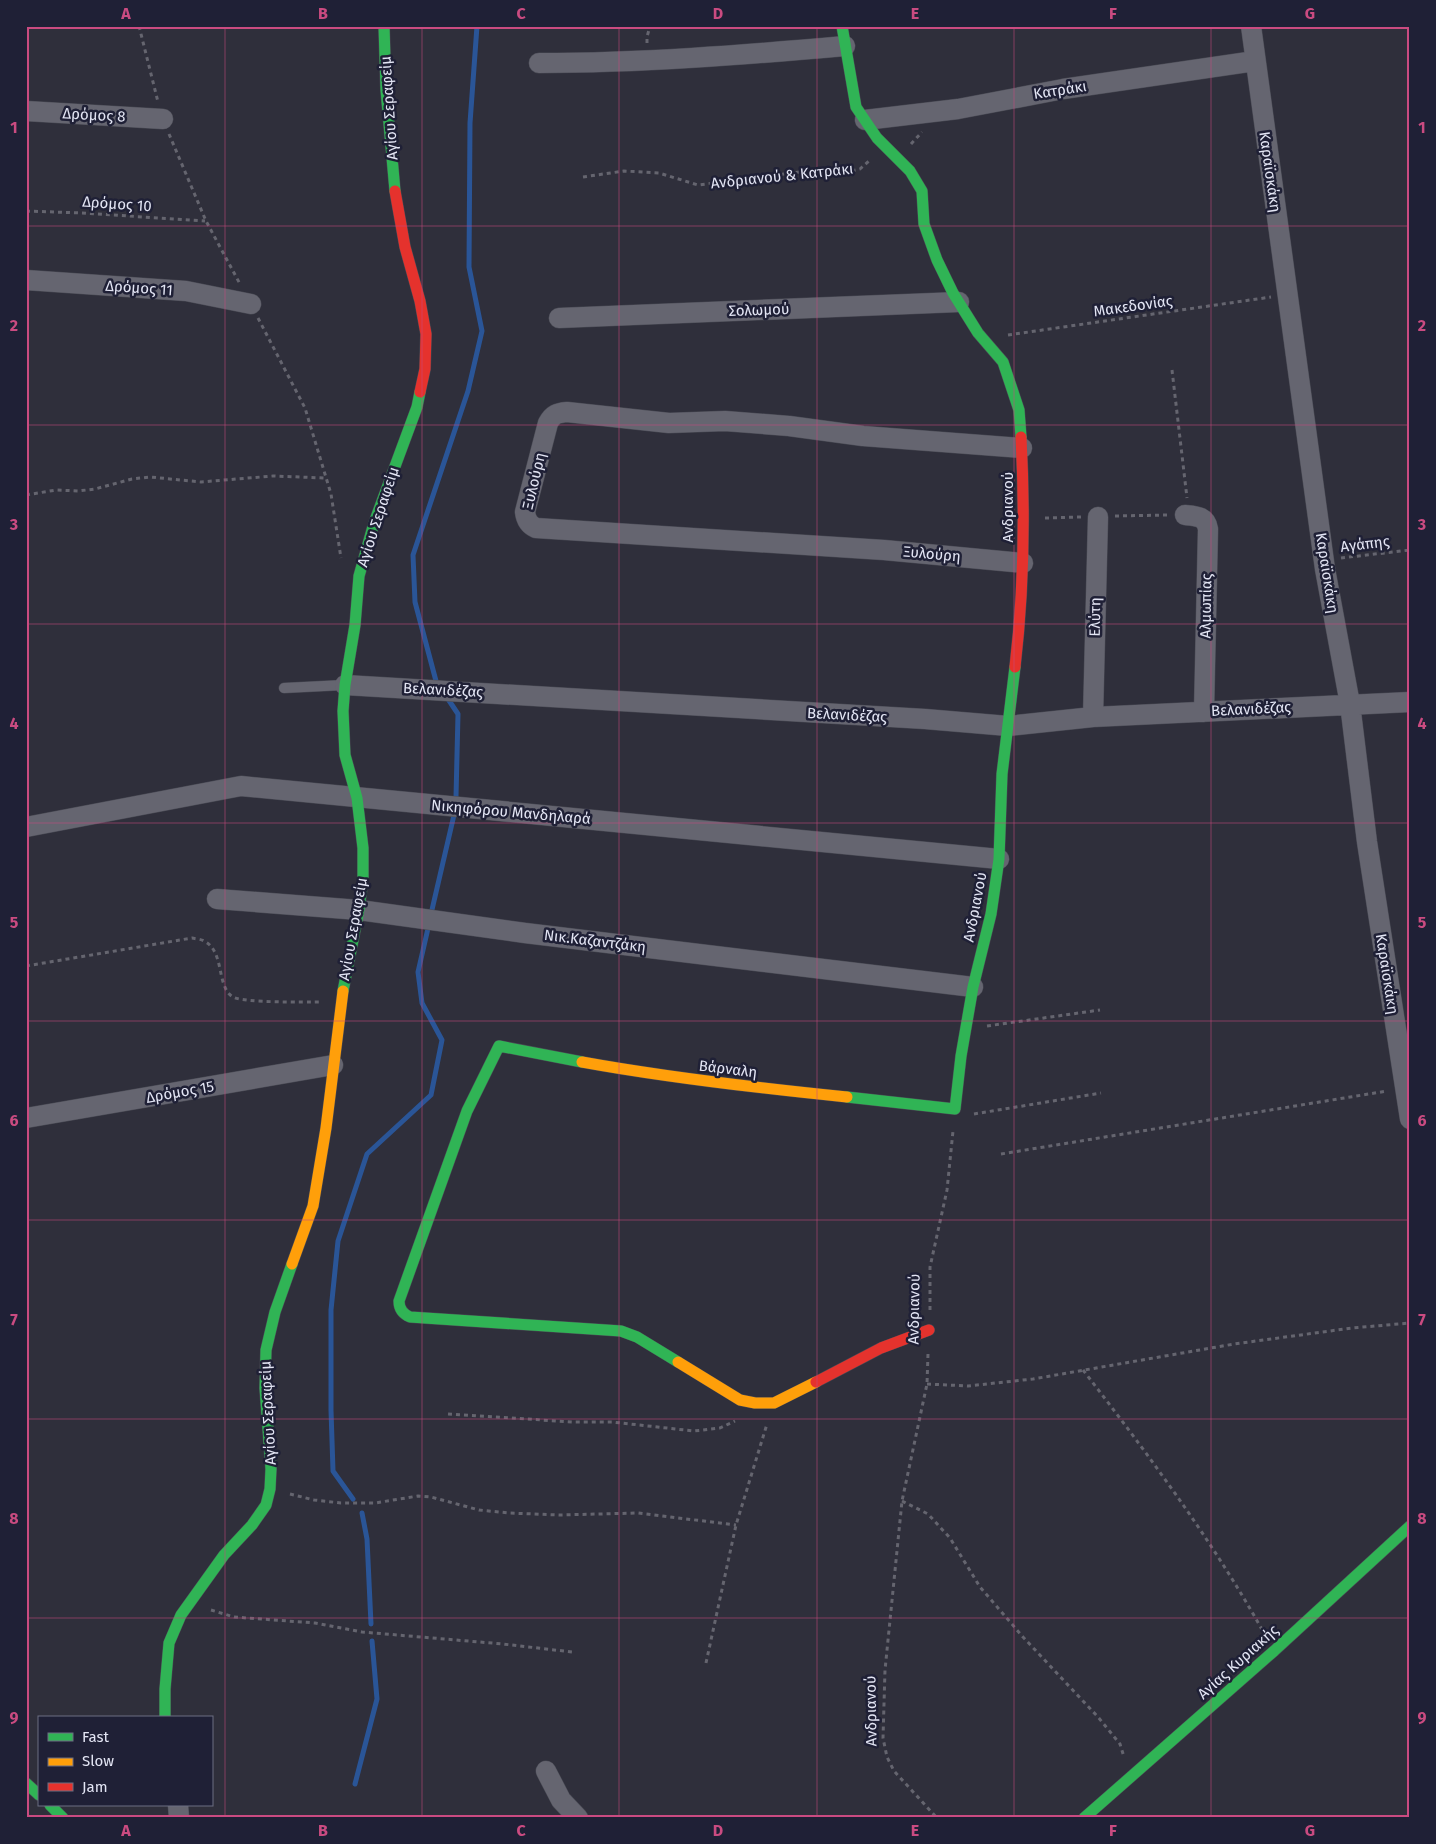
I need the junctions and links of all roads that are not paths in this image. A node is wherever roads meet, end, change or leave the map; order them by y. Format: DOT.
graph roads {
  1 [pos="384,26"];
  2 [pos="842,26"];
  3 [pos="1251,26"];
  4 [pos="845,46"];
  5 [pos="1255,61"];
  6 [pos="538,63"];
  7 [pos="26,111"];
  8 [pos="163,119"];
  9 [pos="865,120"];
  10 [pos="26,280"];
  11 [pos="959,302"];
  12 [pos="251,304"];
  13 [pos="559,318"];
  14 [pos="1022,448"];
  15 [pos="1185,515"];
  16 [pos="1098,517"];
  17 [pos="1023,562"];
  18 [pos="344,685"];
  19 [pos="284,688"];
  20 [pos="1410,702"];
  21 [pos="1350,704"];
  22 [pos="1204,712"];
  23 [pos="1093,717"];
  24 [pos="1008,726"];
  25 [pos="357,798"];
  26 [pos="26,827"];
  27 [pos="999,859"];
  28 [pos="217,899"];
  29 [pos="359,910"];
  30 [pos="973,987"];
  31 [pos="333,1066"];
  32 [pos="955,1109"];
  33 [pos="26,1118"];
  34 [pos="1410,1119"];
  35 [pos="929,1330"];
  36 [pos="1410,1526"];
  37 [pos="165,1716"];
  38 [pos="546,1771"];
  39 [pos="26,1783"];
  40 [pos="38,1794"];
  41 [pos="26,1797"];
  42 [pos="51,1806"];
  43 [pos="62,1818"];
  44 [pos="578,1818"];
  45 [pos="1084,1818"];
  1 -- 18 [label="street, Αγίου Σεραφείμ"];
  2 -- 4 [label="street, Ανδριανού"];
  3 -- 5 [label="street, Καραϊσκάκη"];
  4 -- 6 [label="street"];
  4 -- 9 [label="street, Ανδριανού"];
  5 -- 9 [label="street, Κατράκι"];
  5 -- 21 [label="street, Καραϊσκάκη"];
  7 -- 8 [label="street, Δρόμος 8"];
  9 -- 11 [label="street, Ανδριανού"];
  10 -- 12 [label="street, Δρόμος 11"];
  11 -- 13 [label="street, Σολωμού"];
  11 -- 14 [label="street, Ανδριανού"];
  14 -- 17 [label="street, Ανδριανού"];
  14 -- 17 [label="street, Ξυλούρη"];
  15 -- 22 [label="street, Αλμωπίας"];
  16 -- 23 [label="street, Ελύτη"];
  17 -- 24 [label="street, Ανδριανού"];
  18 -- 19 [label="lane"];
  18 -- 24 [label="street, Βελανιδέζας"];
  18 -- 25 [label="street, Αγίου Σεραφείμ"];
  20 -- 21 [label="street, Βελανιδέζας"];
  21 -- 22 [label="street, Βελανιδέζας"];
  21 -- 34 [label="street, Καραϊσκάκη"];
  22 -- 23 [label="street, Βελανιδέζας"];
  23 -- 24 [label="street, Βελανιδέζας"];
  24 -- 27 [label="street, Ανδριανού"];
  25 -- 26 [label="street, Νικηφόρου Μανδηλαρά"];
  25 -- 27 [label="street, Νικηφόρου Μανδηλαρά"];
  25 -- 29 [label="street, Αγίου Σεραφείμ"];
  27 -- 30 [label="street, Ανδριανού"];
  28 -- 29 [label="street, Νικ.Καζαντζάκη"];
  29 -- 30 [label="street, Νικ.Καζαντζάκη"];
  29 -- 31 [label="street, Αγίου Σεραφείμ"];
  30 -- 32 [label="street, Ανδριανού"];
  31 -- 33 [label="street, Δρόμος 15"];
  31 -- 37 [label="street, Αγίου Σεραφείμ"];
  32 -- 35 [label="street, Βάρναλη"];
  36 -- 45 [label="street, Αγίας Κυριακής"];
  38 -- 44 [label="street"];
  39 -- 40 [label="street"];
  40 -- 41 [label="street"];
  42 -- 43 [label="street"];
}
